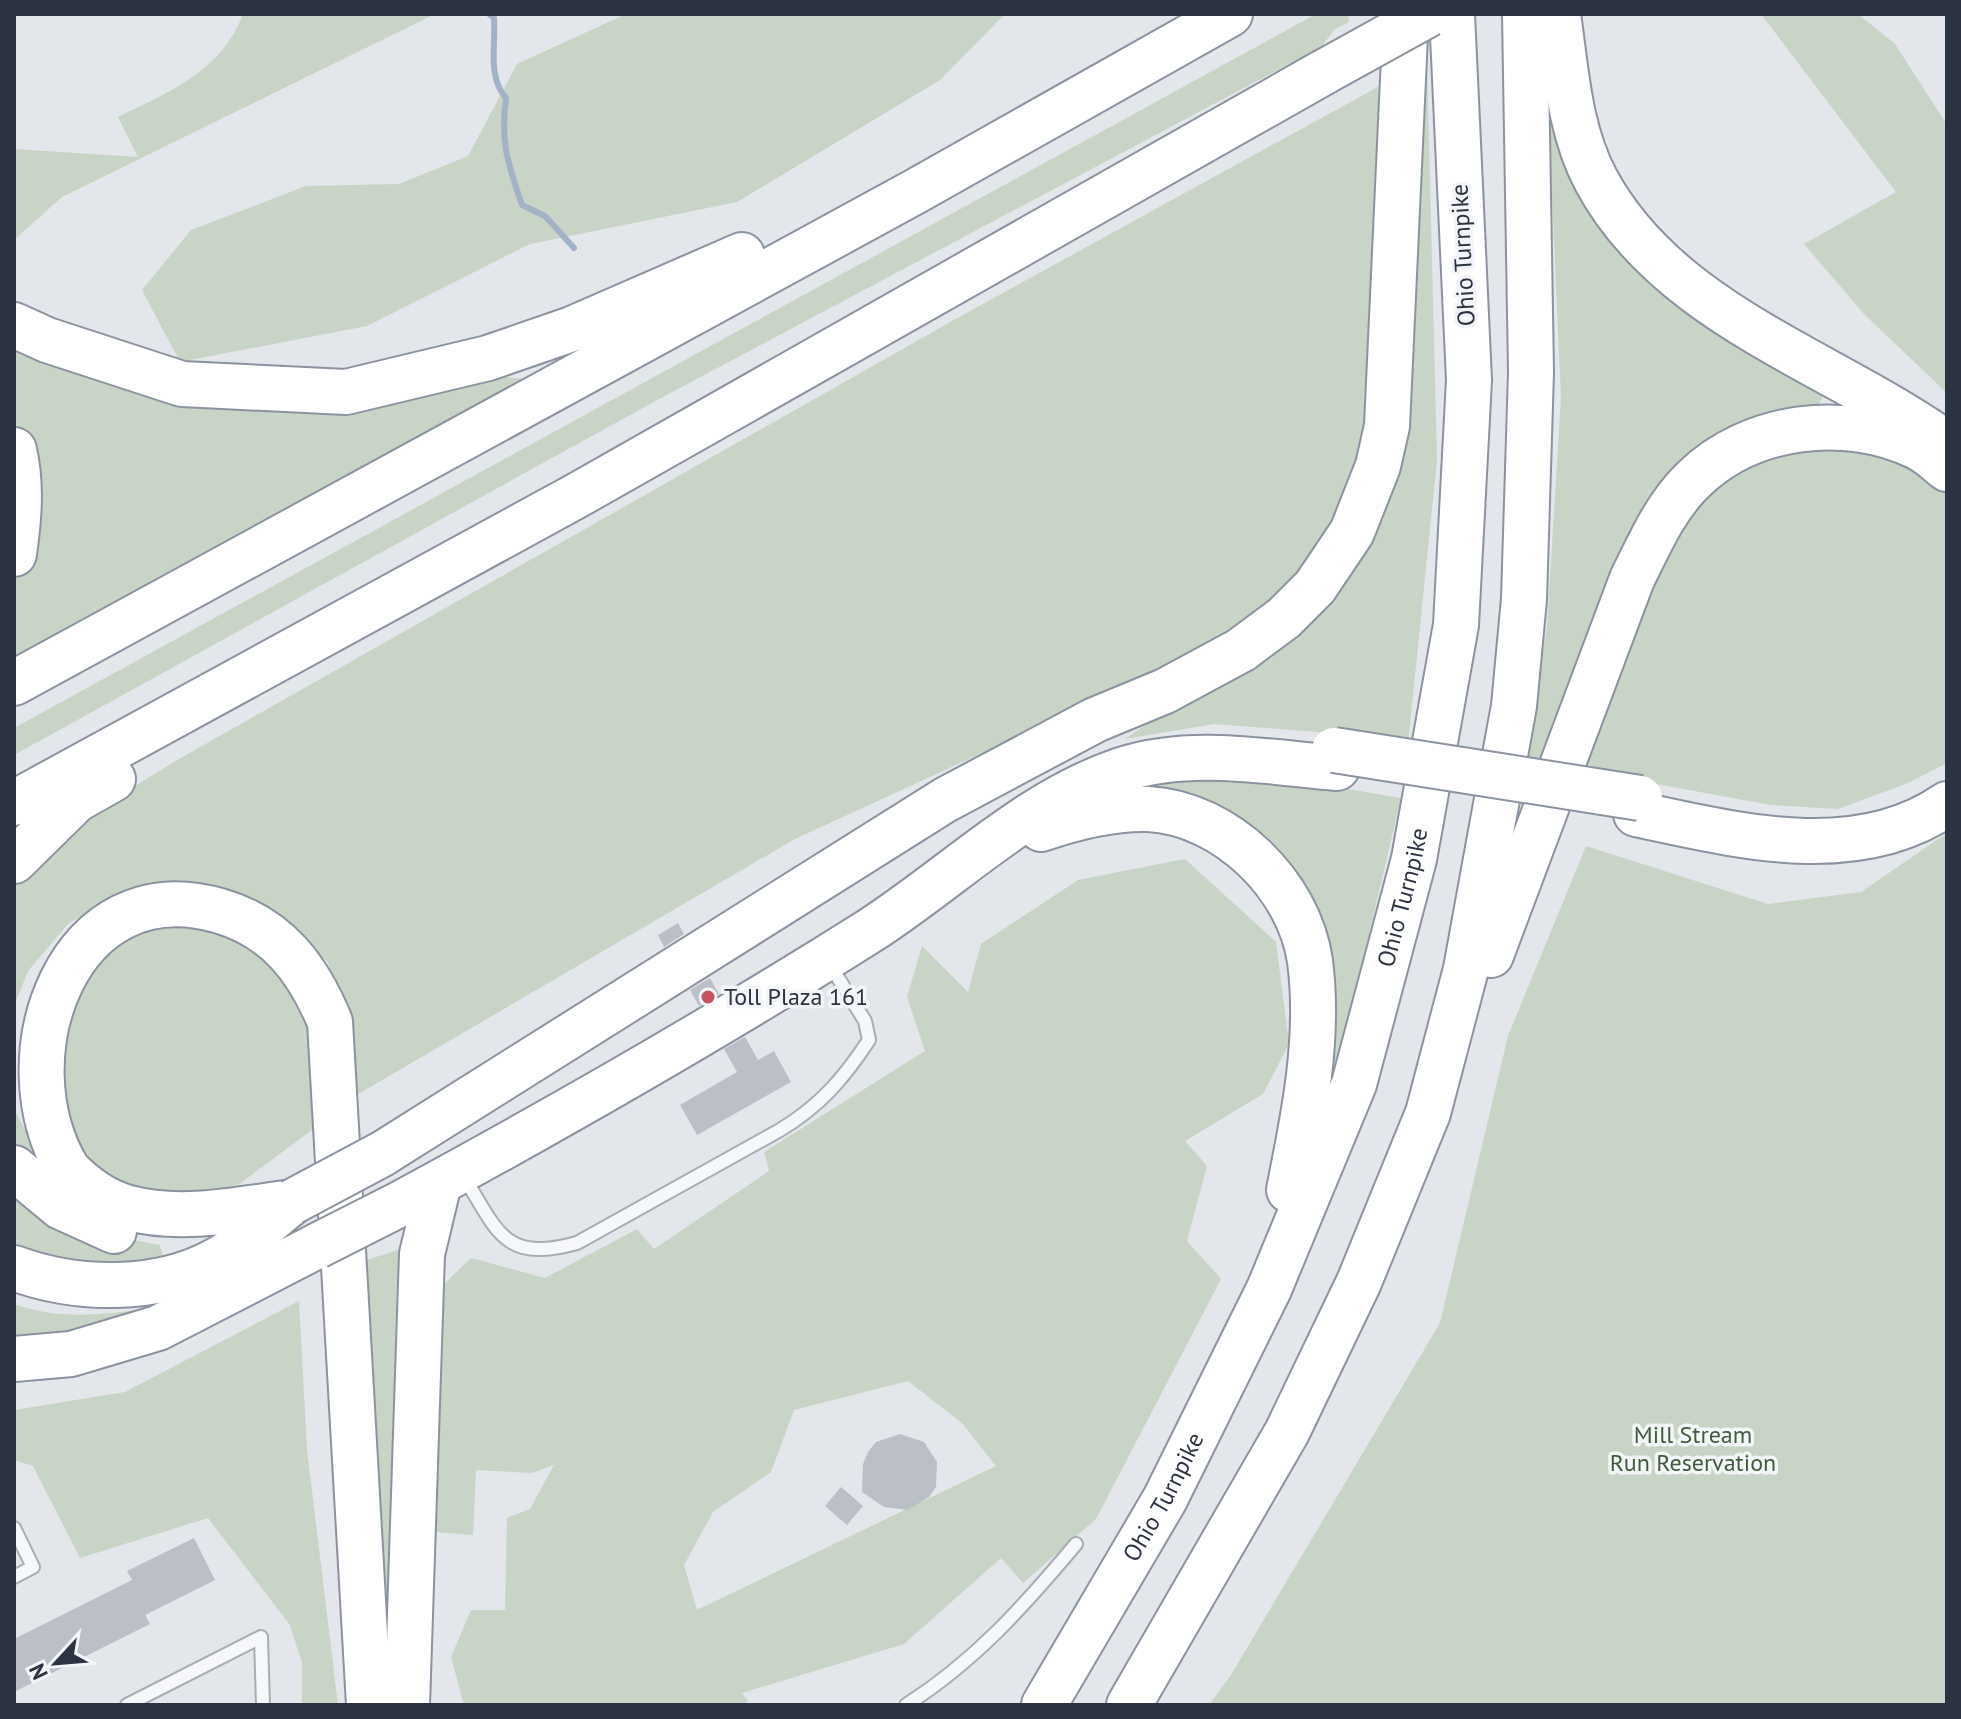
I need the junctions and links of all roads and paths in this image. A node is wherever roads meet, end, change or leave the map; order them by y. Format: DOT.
graph roads {
  1 [pos="1230,14"];
  2 [pos="1406,14"];
  3 [pos="1429,14"];
  4 [pos="1452,14"];
  5 [pos="1525,14"];
  6 [pos="1558,14"];
  7 [pos="916,191"];
  8 [pos="14,325"];
  9 [pos="1947,444"];
  10 [pos="14,450"];
  11 [pos="1947,469"];
  12 [pos="576,496"];
  13 [pos="14,554"];
  14 [pos="14,683"];
  15 [pos="1336,759"];
  16 [pos="1947,778"];
  17 [pos="945,800"];
  18 [pos="14,803"];
  19 [pos="1947,804"];
  20 [pos="1638,806"];
  21 [pos="986,849"];
  22 [pos="14,861"];
  23 [pos="825,957"];
  24 [pos="1428,1113"];
  25 [pos="14,1168"];
  26 [pos="450,1177"];
  27 [pos="292,1202"];
  28 [pos="274,1267"];
  29 [pos="14,1268"];
  30 [pos="14,1288"];
  31 [pos="1269,1289"];
  32 [pos="14,1359"];
  33 [pos="14,1528"];
  34 [pos="1076,1544"];
  35 [pos="14,1577"];
  36 [pos="127,1705"];
  37 [pos="263,1705"];
  38 [pos="369,1705"];
  39 [pos="407,1705"];
  40 [pos="906,1705"];
  41 [pos="1044,1705"];
  42 [pos="1129,1705"];
  1 -- 7 [label="highway"];
  2 -- 17 [label="highway"];
  3 -- 12 [label="highway, bridge"];
  4 -- 31 [label="highway, Ohio Turnpike"];
  5 -- 24 [label="highway"];
  6 -- 9 [label="highway"];
  7 -- 8 [label="highway"];
  7 -- 14 [label="highway"];
  10 -- 13 [label="highway"];
  11 -- 24 [label="highway"];
  12 -- 18 [label="highway"];
  12 -- 22 [label="highway"];
  15 -- 17 [label="highway"];
  15 -- 20 [label="highway, bridge"];
  15 -- 21 [label="highway"];
  16 -- 20 [label="highway"];
  17 -- 27 [label="highway, bridge"];
  19 -- 20 [label="highway"];
  21 -- 23 [label="highway"];
  21 -- 31 [label="highway"];
  23 -- 26 [label="highway"];
  23 -- 26 [label="lane"];
  24 -- 42 [label="highway"];
  25 -- 27 [label="highway"];
  26 -- 28 [label="highway, bridge"];
  26 -- 39 [label="highway"];
  27 -- 29 [label="highway"];
  27 -- 38 [label="highway"];
  28 -- 30 [label="highway"];
  28 -- 32 [label="highway"];
  31 -- 41 [label="highway, Ohio Turnpike"];
  33 -- 35 [label="lane"];
  34 -- 40 [label="lane"];
  36 -- 37 [label="lane"];
}
